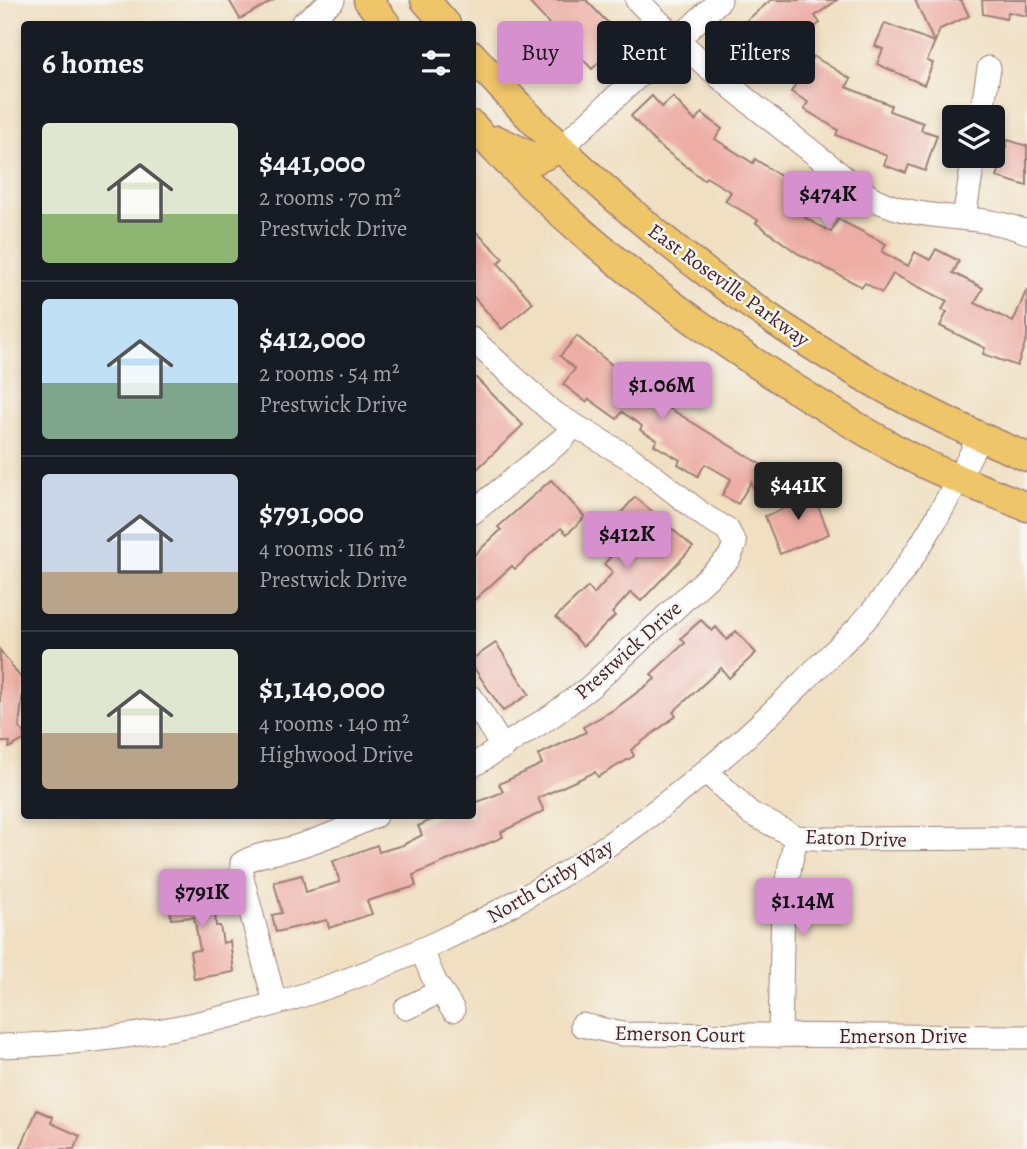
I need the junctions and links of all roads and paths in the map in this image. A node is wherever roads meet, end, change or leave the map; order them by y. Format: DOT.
graph roads {
  1 [pos="332,0"];
  2 [pos="368,0"];
  3 [pos="425,0"];
  4 [pos="637,0"];
  5 [pos="720,0"];
  6 [pos="306,21"];
  7 [pos="384,21"];
  8 [pos="443,21"];
  9 [pos="659,21"];
  10 [pos="691,25"];
  11 [pos="691,51"];
  12 [pos="476,59"];
  13 [pos="989,68"];
  14 [pos="628,84"];
  15 [pos="983,105"];
  16 [pos="476,128"];
  17 [pos="561,148"];
  18 [pos="972,168"];
  19 [pos="964,218"];
  20 [pos="1027,232"];
  21 [pos="476,343"];
  22 [pos="573,425"];
  23 [pos="980,436"];
  24 [pos="1027,457"];
  25 [pos="959,478"];
  26 [pos="1027,507"];
  27 [pos="476,510"];
  28 [pos="476,704"];
  29 [pos="503,748"];
  30 [pos="476,764"];
  31 [pos="707,772"];
  32 [pos="368,819"];
  33 [pos="796,836"];
  34 [pos="1027,838"];
  35 [pos="422,951"];
  36 [pos="275,1003"];
  37 [pos="406,1008"];
  38 [pos="582,1025"];
  39 [pos="779,1035"];
  40 [pos="1027,1037"];
  41 [pos="0,1046"];
  1 -- 6 [label="street"];
  2 -- 7 [label="main road"];
  3 -- 8 [label="main road"];
  4 -- 9 [label="street"];
  5 -- 10 [label="street"];
  11 -- 19 [label="street"];
  12 -- 17 [label="main road, East Roseville Parkway"];
  13 -- 15 [label="street"];
  14 -- 17 [label="street"];
  16 -- 17 [label="main road"];
  16 -- 25 [label="main road"];
  17 -- 23 [label="main road, East Roseville Parkway"];
  18 -- 19 [label="street"];
  19 -- 20 [label="street"];
  21 -- 22 [label="street, Prestwick Drive"];
  22 -- 27 [label="street"];
  22 -- 29 [label="street, Prestwick Drive"];
  23 -- 24 [label="main road, East Roseville Parkway"];
  23 -- 25 [label="street, North Cirby Way"];
  25 -- 26 [label="main road"];
  25 -- 31 [label="street, North Cirby Way"];
  28 -- 29 [label="street"];
  29 -- 30 [label="street, Prestwick Drive"];
  31 -- 33 [label="street, Eaton Drive"];
  31 -- 35 [label="street, North Cirby Way"];
  32 -- 36 [label="street"];
  33 -- 34 [label="street, Eaton Drive"];
  33 -- 39 [label="street"];
  35 -- 36 [label="street, North Cirby Way"];
  35 -- 37 [label="street"];
  36 -- 41 [label="street, North Cirby Way"];
  38 -- 39 [label="street, Emerson Court"];
  39 -- 40 [label="street, Emerson Drive"];
}
